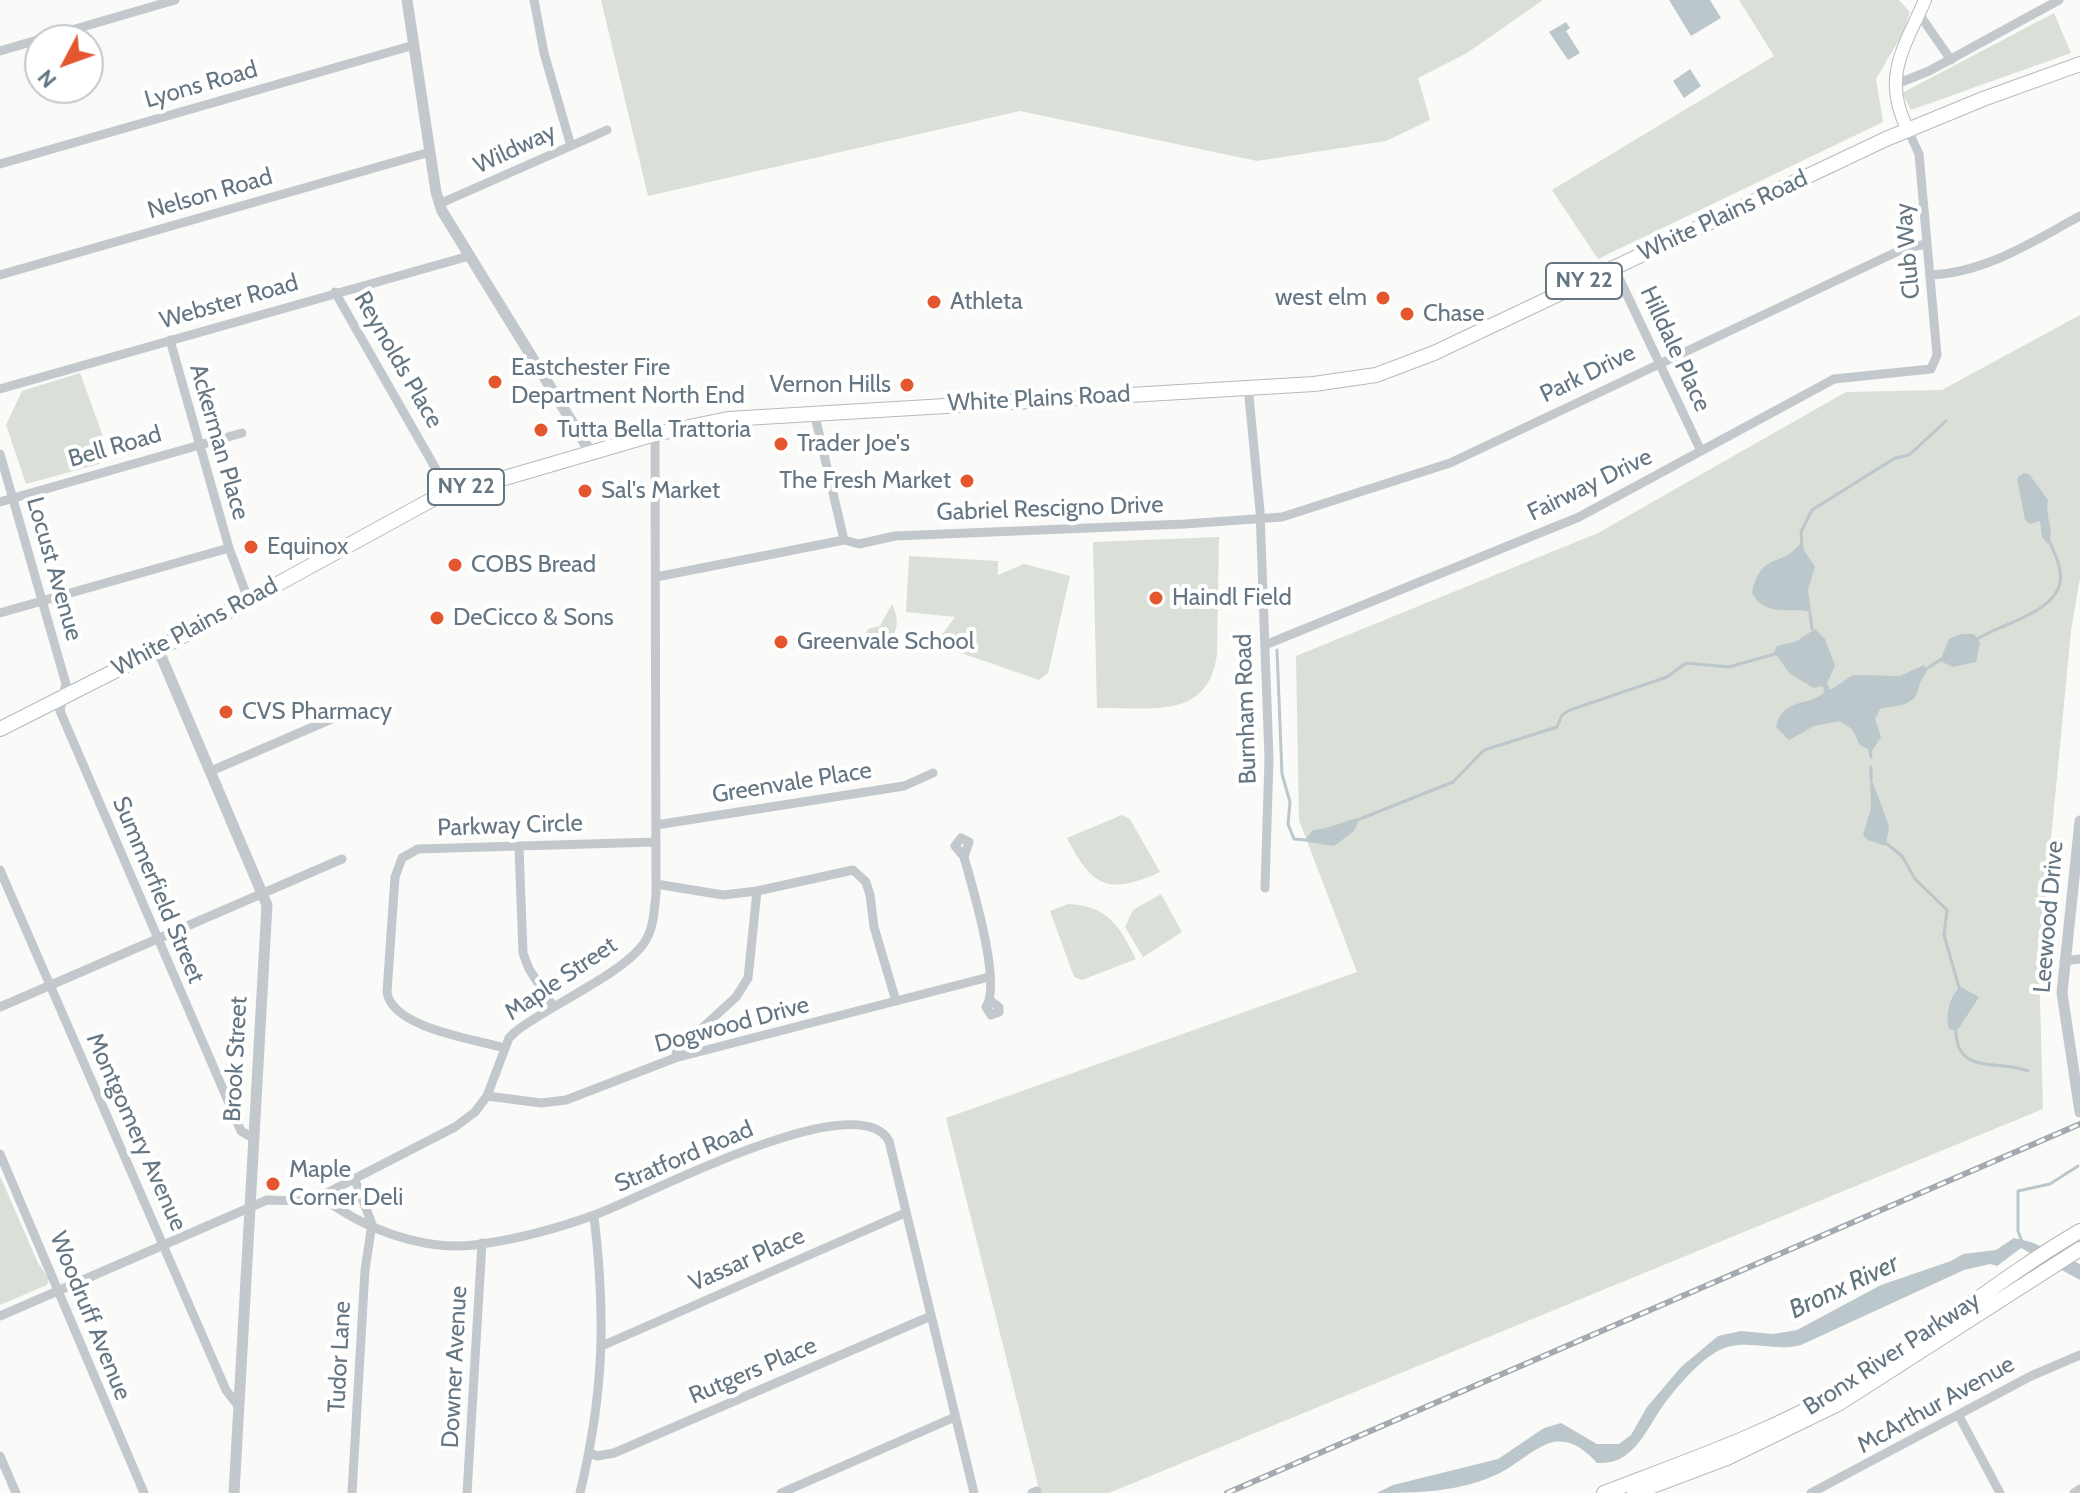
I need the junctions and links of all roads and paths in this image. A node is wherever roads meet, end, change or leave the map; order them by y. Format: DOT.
graph roads {
  1 [pos="175,0"];
  2 [pos="407,0"];
  3 [pos="534,0"];
  4 [pos="1925,0"];
  5 [pos="2059,0"];
  6 [pos="1919,14"];
  7 [pos="414,45"];
  8 [pos="0,51"];
  9 [pos="1951,60"];
  10 [pos="2080,64"];
  11 [pos="1894,85"];
  12 [pos="607,130"];
  13 [pos="1908,130"];
  14 [pos="571,146"];
  15 [pos="430,152"];
  16 [pos="0,164"];
  17 [pos="439,204"];
  18 [pos="2080,216"];
  19 [pos="1927,244"];
  20 [pos="469,256"];
  21 [pos="1607,270"];
  22 [pos="0,275"];
  23 [pos="1930,275"];
  24 [pos="335,292"];
  25 [pos="170,340"];
  26 [pos="1659,362"];
  27 [pos="1931,369"];
  28 [pos="1248,386"];
  29 [pos="0,389"];
  30 [pos="814,412"];
  31 [pos="242,433"];
  32 [pos="655,434"];
  33 [pos="199,444"];
  34 [pos="1701,451"];
  35 [pos="591,453"];
  36 [pos="0,454"];
  37 [pos="449,492"];
  38 [pos="13,498"];
  39 [pos="0,502"];
  40 [pos="1259,520"];
  41 [pos="844,540"];
  42 [pos="229,548"];
  43 [pos="656,577"];
  44 [pos="248,599"];
  45 [pos="42,600"];
  46 [pos="0,613"];
  47 [pos="1265,645"];
  48 [pos="158,649"];
  49 [pos="65,695"];
  50 [pos="350,711"];
  51 [pos="0,729"];
  52 [pos="211,771"];
  53 [pos="933,773"];
  54 [pos="2080,821"];
  55 [pos="656,825"];
  56 [pos="656,842"];
  57 [pos="519,847"];
  58 [pos="2078,850"];
  59 [pos="964,857"];
  60 [pos="342,859"];
  61 [pos="0,870"];
  62 [pos="656,884"];
  63 [pos="1265,888"];
  64 [pos="757,891"];
  65 [pos="264,893"];
  66 [pos="157,938"];
  67 [pos="2080,959"];
  68 [pos="2064,961"];
  69 [pos="989,977"];
  70 [pos="51,985"];
  71 [pos="896,1001"];
  72 [pos="991,1001"];
  73 [pos="553,1006"];
  74 [pos="0,1007"];
  75 [pos="505,1048"];
  76 [pos="675,1058"];
  77 [pos="2077,1080"];
  78 [pos="487,1096"];
  79 [pos="2079,1105"];
  80 [pos="253,1138"];
  81 [pos="0,1154"];
  82 [pos="355,1180"];
  83 [pos="321,1196"];
  84 [pos="250,1208"];
  85 [pos="905,1213"];
  86 [pos="594,1216"];
  87 [pos="372,1224"];
  88 [pos="2080,1231"];
  89 [pos="482,1243"];
  90 [pos="164,1245"];
  91 [pos="2077,1250"];
  92 [pos="58,1291"];
  93 [pos="0,1316"];
  94 [pos="931,1316"];
  95 [pos="604,1345"];
  96 [pos="2080,1355"];
  97 [pos="239,1407"];
  98 [pos="1959,1416"];
  99 [pos="955,1417"];
  100 [pos="590,1453"];
  101 [pos="0,1456"];
  102 [pos="2080,1489"];
  103 [pos="16,1493"];
  104 [pos="144,1493"];
  105 [pos="234,1493"];
  106 [pos="352,1493"];
  107 [pos="467,1493"];
  108 [pos="580,1493"];
  109 [pos="781,1493"];
  110 [pos="974,1493"];
  111 [pos="1604,1493"];
  112 [pos="1634,1493"];
  113 [pos="1811,1493"];
  114 [pos="2000,1493"];
  115 [pos="2074,1493"];
  1 -- 8 [label="street"];
  2 -- 7 [label="street"];
  3 -- 14 [label="street"];
  4 -- 6 [label="main road"];
  5 -- 9 [label="street"];
  6 -- 9 [label="street"];
  6 -- 11 [label="main road"];
  7 -- 15 [label="street"];
  7 -- 16 [label="street, Lyons Road"];
  9 -- 11 [label="street"];
  10 -- 13 [label="main road, White Plains Road / NY 22"];
  11 -- 13 [label="main road"];
  12 -- 14 [label="street, Wildway"];
  13 -- 19 [label="street, Club Way"];
  13 -- 21 [label="main road, White Plains Road / NY 22"];
  14 -- 17 [label="street, Wildway"];
  15 -- 17 [label="street"];
  15 -- 22 [label="street, Nelson Road"];
  17 -- 20 [label="street"];
  18 -- 23 [label="street"];
  19 -- 23 [label="street, Club Way"];
  19 -- 26 [label="street, Park Drive"];
  20 -- 24 [label="street, Webster Road"];
  20 -- 35 [label="street"];
  21 -- 26 [label="street, Hilldale Place"];
  21 -- 28 [label="main road, White Plains Road / NY 22"];
  23 -- 27 [label="street, Club Way"];
  24 -- 25 [label="street, Webster Road"];
  24 -- 37 [label="street, Reynolds Place"];
  25 -- 29 [label="street, Webster Road"];
  25 -- 33 [label="street, Ackerman Place"];
  26 -- 34 [label="street, Hilldale Place"];
  26 -- 40 [label="street, Park Drive"];
  27 -- 34 [label="street, Fairway Drive"];
  28 -- 30 [label="main road, White Plains Road / NY 22"];
  28 -- 40 [label="street, Burnham Road"];
  30 -- 32 [label="main road, White Plains Road / NY 22"];
  30 -- 41 [label="street"];
  31 -- 33 [label="street, Bell Road"];
  32 -- 35 [label="main road, White Plains Road / NY 22"];
  32 -- 43 [label="street, Maple Street"];
  33 -- 38 [label="street, Bell Road"];
  33 -- 42 [label="street, Ackerman Place"];
  34 -- 47 [label="street, Fairway Drive"];
  35 -- 37 [label="main road, White Plains Road / NY 22"];
  36 -- 38 [label="street, Locust Avenue"];
  37 -- 44 [label="main road, White Plains Road / NY 22"];
  38 -- 39 [label="street, Bell Road"];
  38 -- 45 [label="street, Locust Avenue"];
  40 -- 41 [label="street, Gabriel Rescigno Drive"];
  40 -- 47 [label="street, Burnham Road"];
  41 -- 43 [label="street, Gabriel Rescigno Drive"];
  42 -- 44 [label="street, Ackerman Place"];
  42 -- 45 [label="street"];
  43 -- 55 [label="street, Maple Street"];
  44 -- 48 [label="main road, White Plains Road / NY 22"];
  45 -- 46 [label="street"];
  45 -- 49 [label="street, Locust Avenue"];
  47 -- 63 [label="street, Burnham Road"];
  48 -- 49 [label="main road, White Plains Road / NY 22"];
  48 -- 52 [label="street, Brook Street"];
  49 -- 51 [label="main road, White Plains Road / NY 22"];
  49 -- 66 [label="street, Summerfield Street"];
  50 -- 52 [label="street"];
  52 -- 65 [label="street, Brook Street"];
  53 -- 55 [label="street, Greenvale Place"];
  54 -- 58 [label="street, Leewood Drive"];
  55 -- 56 [label="street, Maple Street"];
  56 -- 57 [label="street, Parkway Circle"];
  56 -- 62 [label="street, Maple Street"];
  57 -- 73 [label="street"];
  57 -- 75 [label="street, Parkway Circle"];
  58 -- 68 [label="street, Leewood Drive"];
  59 -- 69 [label="street"];
  60 -- 65 [label="street"];
  61 -- 70 [label="street, Montgomery Avenue"];
  62 -- 64 [label="street"];
  62 -- 73 [label="street, Maple Street"];
  64 -- 71 [label="street"];
  64 -- 76 [label="street"];
  65 -- 66 [label="street"];
  65 -- 80 [label="street, Brook Street"];
  66 -- 70 [label="street"];
  66 -- 80 [label="street, Summerfield Street"];
  67 -- 68 [label="street"];
  68 -- 77 [label="street, Leewood Drive"];
  69 -- 71 [label="street, Dogwood Drive"];
  69 -- 72 [label="street"];
  70 -- 74 [label="street"];
  70 -- 90 [label="street, Montgomery Avenue"];
  71 -- 76 [label="street, Dogwood Drive"];
  73 -- 75 [label="street, Maple Street"];
  75 -- 78 [label="street, Maple Street"];
  76 -- 78 [label="street, Dogwood Drive"];
  77 -- 79 [label="street, Leewood Drive"];
  78 -- 82 [label="street, Maple Street"];
  80 -- 84 [label="street, Brook Street"];
  81 -- 92 [label="street, Woodruff Avenue"];
  82 -- 83 [label="street, Maple Street"];
  82 -- 87 [label="street"];
  83 -- 84 [label="street, Maple Street"];
  83 -- 87 [label="street, Stratford Road"];
  84 -- 90 [label="street, Maple Street"];
  84 -- 97 [label="street, Brook Street"];
  85 -- 86 [label="street, Stratford Road"];
  85 -- 94 [label="street, Stratford Road"];
  85 -- 95 [label="street, Vassar Place"];
  86 -- 89 [label="street, Stratford Road"];
  86 -- 95 [label="street"];
  87 -- 89 [label="street, Stratford Road"];
  87 -- 106 [label="street, Tudor Lane"];
  88 -- 111 [label="main road, Bronx River Parkway"];
  89 -- 107 [label="street, Downer Avenue"];
  90 -- 92 [label="street, Maple Street"];
  90 -- 97 [label="street, Montgomery Avenue"];
  91 -- 112 [label="main road, Bronx River Parkway"];
  92 -- 93 [label="street, Maple Street"];
  92 -- 104 [label="street, Woodruff Avenue"];
  94 -- 99 [label="street, Stratford Road"];
  94 -- 100 [label="street, Rutgers Place"];
  95 -- 100 [label="street"];
  96 -- 98 [label="street, McArthur Avenue"];
  97 -- 105 [label="street, Brook Street"];
  98 -- 113 [label="street, McArthur Avenue"];
  98 -- 114 [label="street"];
  99 -- 109 [label="street"];
  99 -- 110 [label="street, Stratford Road"];
  100 -- 108 [label="street"];
  101 -- 103 [label="street"];
  102 -- 115 [label="street"];
}
